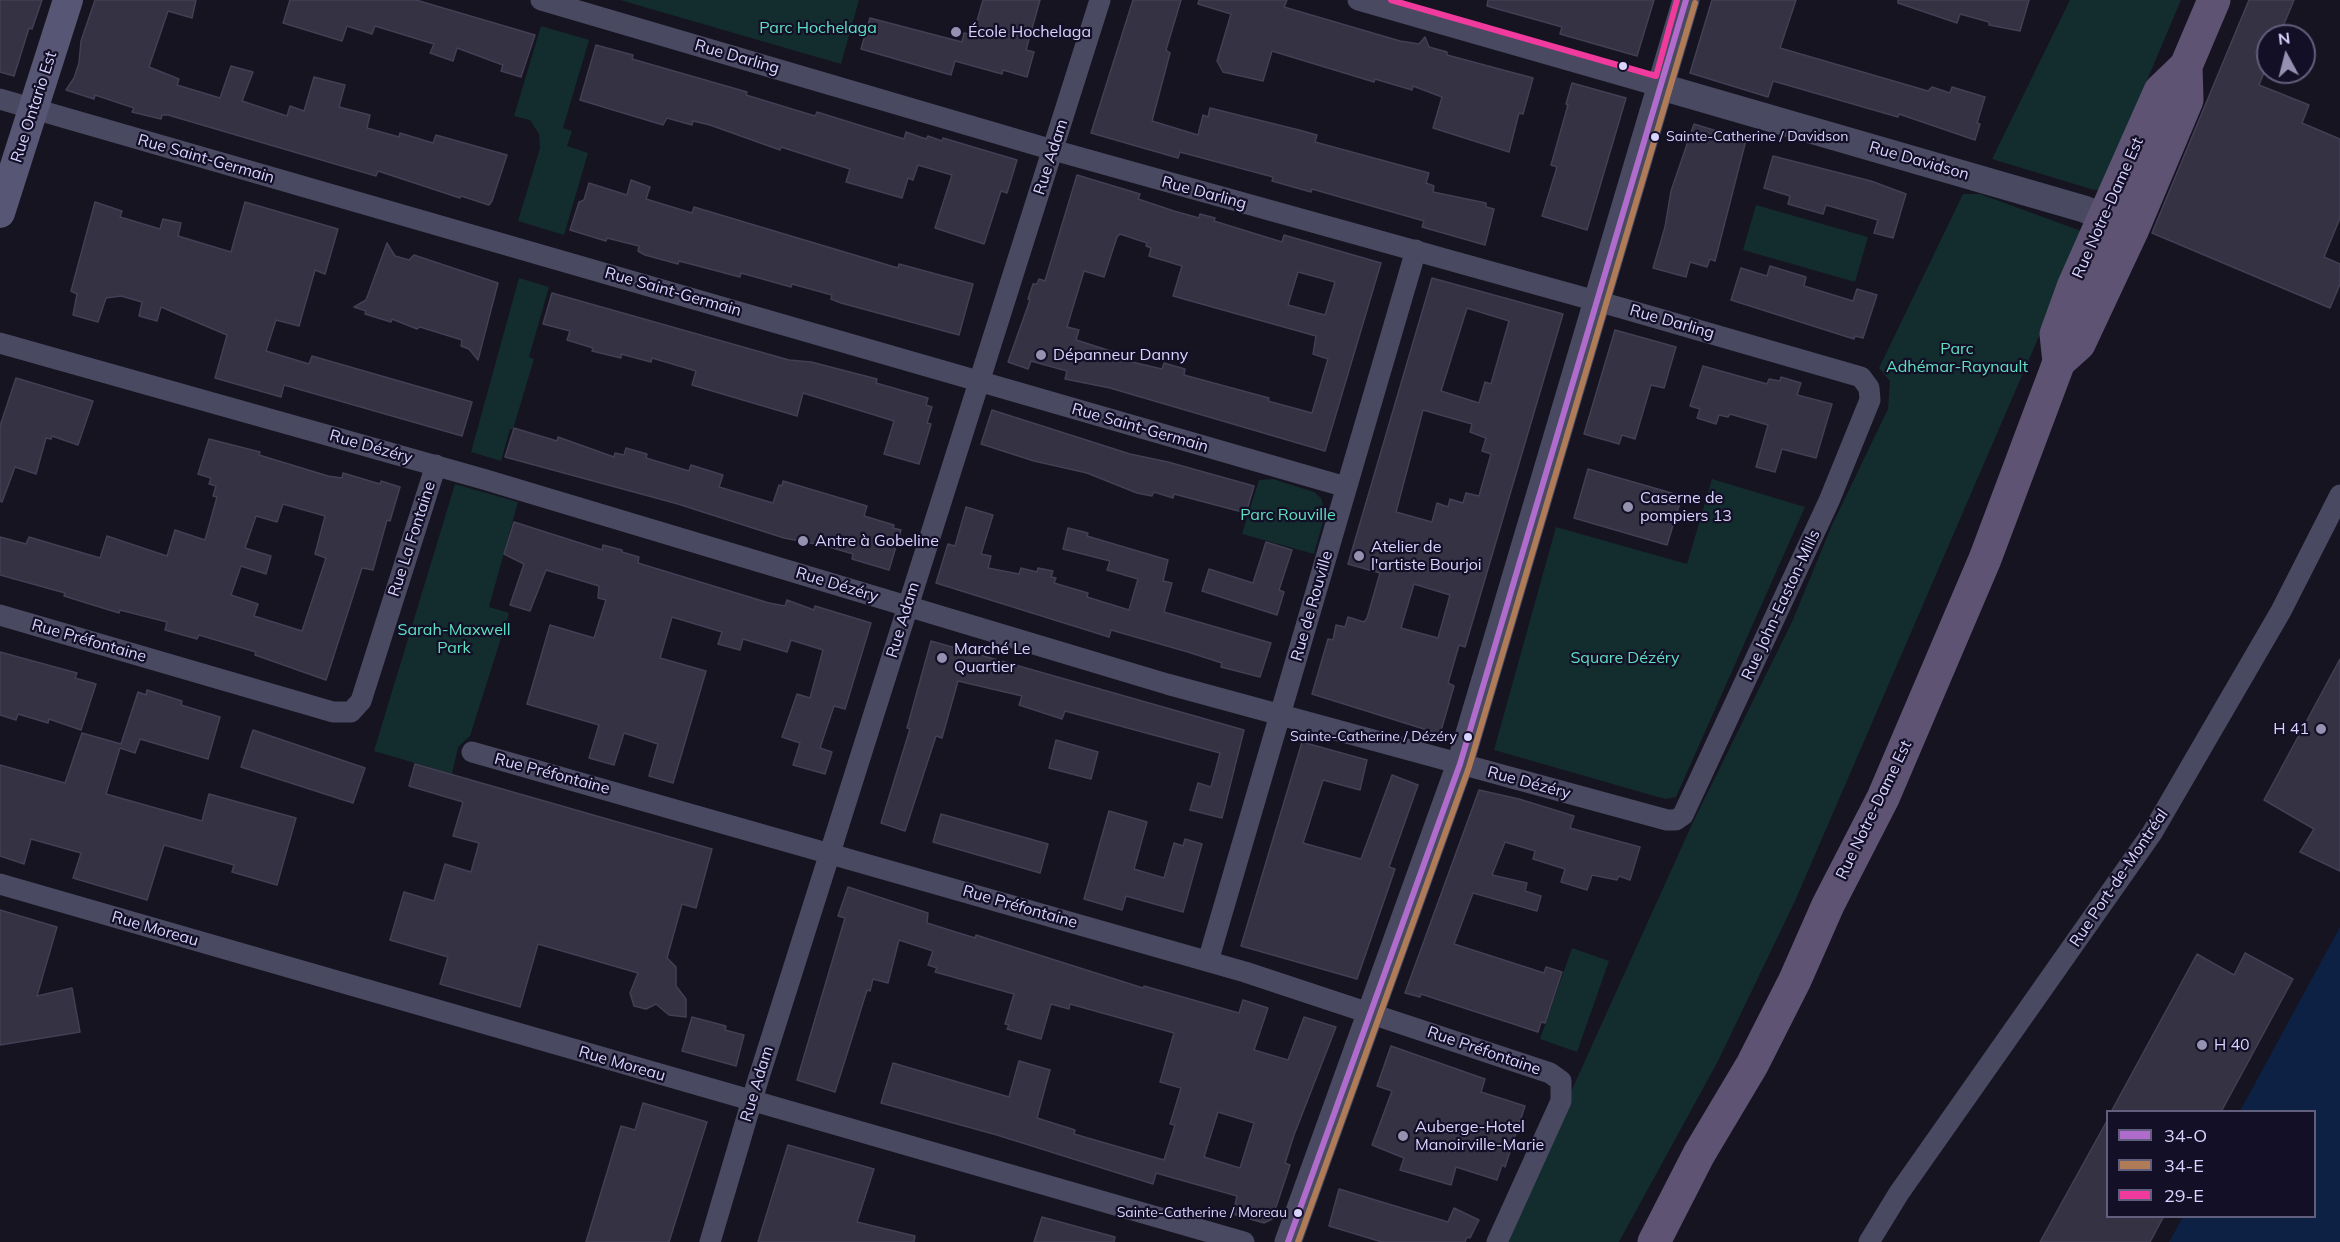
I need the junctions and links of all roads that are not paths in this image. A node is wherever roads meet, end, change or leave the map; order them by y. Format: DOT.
graph roads {
  1 [pos="68,0"];
  2 [pos="541,0"];
  3 [pos="1100,0"];
  4 [pos="1358,0"];
  5 [pos="1686,0"];
  6 [pos="2214,0"];
  7 [pos="2186,66"];
  8 [pos="1662,87"];
  9 [pos="0,99"];
  10 [pos="34,108"];
  11 [pos="1053,150"];
  12 [pos="0,213"];
  13 [pos="2104,216"];
  14 [pos="2132,231"];
  15 [pos="1416,250"];
  16 [pos="1596,301"];
  17 [pos="0,343"];
  18 [pos="2059,362"];
  19 [pos="979,381"];
  20 [pos="1866,383"];
  21 [pos="436,465"];
  22 [pos="1346,487"];
  23 [pos="2340,495"];
  24 [pos="908,606"];
  25 [pos="0,615"];
  26 [pos="351,712"];
  27 [pos="1280,714"];
  28 [pos="472,752"];
  29 [pos="1460,764"];
  30 [pos="1676,820"];
  31 [pos="830,853"];
  32 [pos="0,884"];
  33 [pos="1208,961"];
  34 [pos="1370,1012"];
  35 [pos="752,1102"];
  36 [pos="710,1242"];
  37 [pos="1245,1242"];
  38 [pos="1288,1242"];
  39 [pos="1497,1242"];
  40 [pos="1654,1242"];
  41 [pos="1869,1242"];
  1 -- 10 [label="main road, Rue Ontario Est"];
  2 -- 11 [label="street, Rue Darling"];
  3 -- 11 [label="street, Rue Adam"];
  4 -- 8 [label="street, Rue Davidson"];
  5 -- 8 [label="street"];
  6 -- 7 [label="main road, Rue Notre-Dame Est"];
  7 -- 13 [label="main road, Rue Notre-Dame Est"];
  7 -- 14 [label="main road, Rue Notre-Dame Est"];
  8 -- 13 [label="street, Rue Davidson"];
  8 -- 16 [label="street"];
  9 -- 10 [label="street, Rue Saint-Germain"];
  10 -- 12 [label="main road, Rue Ontario Est"];
  10 -- 19 [label="street, Rue Saint-Germain"];
  11 -- 15 [label="street, Rue Darling"];
  11 -- 19 [label="street, Rue Adam"];
  13 -- 14 [label="street, Rue Davidson"];
  13 -- 18 [label="main road, Rue Notre-Dame Est"];
  14 -- 18 [label="main road, Rue Notre-Dame Est"];
  15 -- 16 [label="street, Rue Darling"];
  15 -- 22 [label="street, Rue de Rouville"];
  16 -- 20 [label="street, Rue Darling"];
  16 -- 29 [label="street"];
  17 -- 21 [label="street, Rue Dézéry"];
  18 -- 40 [label="main road, Rue Notre-Dame Est"];
  19 -- 22 [label="street, Rue Saint-Germain"];
  19 -- 24 [label="street, Rue Adam"];
  20 -- 30 [label="street, Rue John-Easton-Mills"];
  21 -- 24 [label="street, Rue Dézéry"];
  21 -- 26 [label="street, Rue La Fontaine"];
  22 -- 27 [label="street, Rue de Rouville"];
  23 -- 41 [label="street, Rue Port-de-Montréal"];
  24 -- 27 [label="street, Rue Dézéry"];
  24 -- 31 [label="street, Rue Adam"];
  25 -- 26 [label="street, Rue Préfontaine"];
  27 -- 29 [label="street, Rue Dézéry"];
  27 -- 33 [label="street, Rue de Rouville"];
  28 -- 31 [label="street, Rue Préfontaine"];
  29 -- 30 [label="street, Rue Dézéry"];
  29 -- 34 [label="street"];
  31 -- 33 [label="street, Rue Préfontaine"];
  31 -- 35 [label="street, Rue Adam"];
  32 -- 35 [label="street, Rue Moreau"];
  33 -- 34 [label="street, Rue Préfontaine"];
  34 -- 38 [label="street"];
  34 -- 39 [label="street, Rue Préfontaine"];
  35 -- 36 [label="street, Rue Adam"];
  35 -- 37 [label="street, Rue Moreau"];
}
